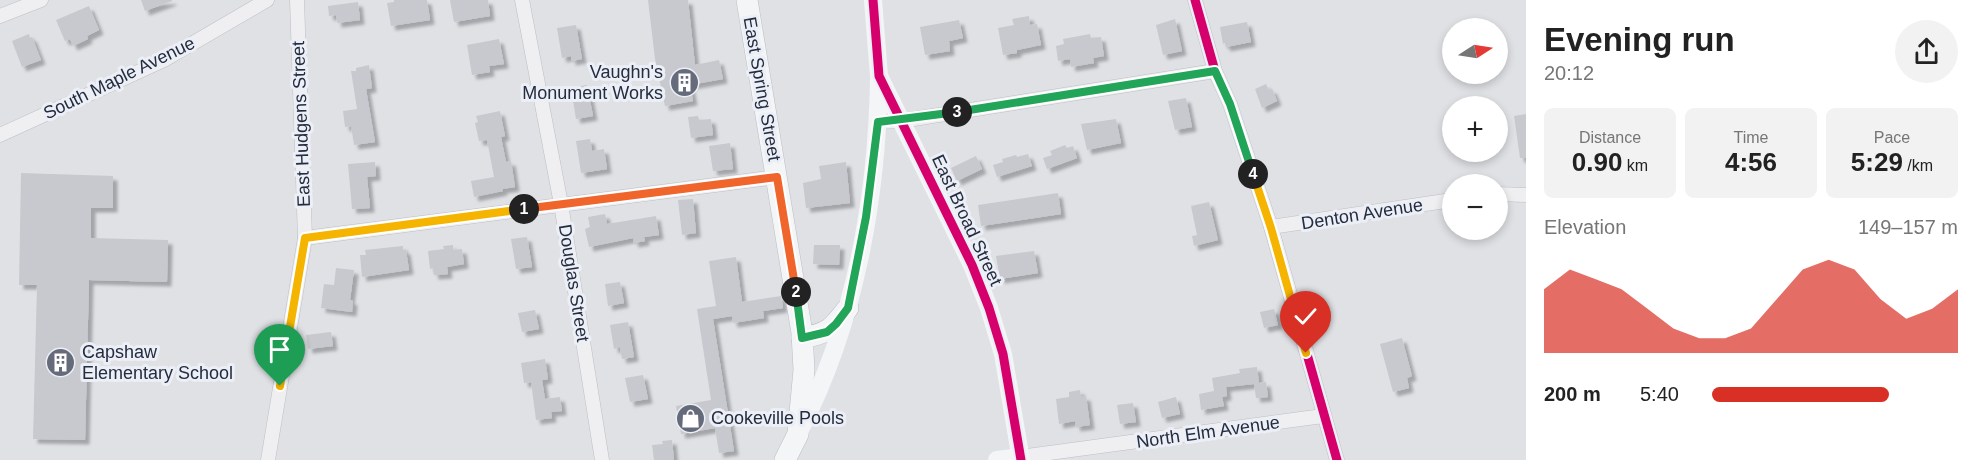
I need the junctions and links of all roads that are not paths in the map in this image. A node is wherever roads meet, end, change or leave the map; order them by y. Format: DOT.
graph roads {
  1 [pos="41,0"];
  2 [pos="267,0"];
  3 [pos="297,0"];
  4 [pos="522,0"];
  5 [pos="747,0"];
  6 [pos="873,0"];
  7 [pos="1195,0"];
  8 [pos="0,16"];
  9 [pos="1215,71"];
  10 [pos="879,76"];
  11 [pos="901,121"];
  12 [pos="878,122"];
  13 [pos="0,135"];
  14 [pos="777,177"];
  15 [pos="1508,194"];
  16 [pos="1526,195"];
  17 [pos="1442,202"];
  18 [pos="561,204"];
  19 [pos="1271,228"];
  20 [pos="305,238"];
  21 [pos="848,308"];
  22 [pos="802,338"];
  23 [pos="1323,416"];
  24 [pos="793,450"];
  25 [pos="1021,458"];
  26 [pos="268,460"];
  27 [pos="602,460"];
  28 [pos="996,460"];
  29 [pos="1337,460"];
  1 -- 8 [label="street"];
  2 -- 13 [label="street, South Maple Avenue"];
  3 -- 20 [label="street, East Hudgens Street"];
  4 -- 18 [label="street, Douglas Street"];
  5 -- 14 [label="main road, East Spring Street"];
  6 -- 10 [label="street, East Broad Street"];
  7 -- 9 [label="street"];
  9 -- 11 [label="street"];
  9 -- 19 [label="street"];
  10 -- 11 [label="street, East Broad Street"];
  10 -- 12 [label="street"];
  11 -- 12 [label="street"];
  11 -- 25 [label="street, East Broad Street"];
  12 -- 21 [label="street"];
  14 -- 18 [label="street"];
  14 -- 22 [label="main road, East Spring Street"];
  15 -- 16 [label="street"];
  17 -- 19 [label="street, Denton Avenue"];
  18 -- 20 [label="street"];
  18 -- 27 [label="street, Douglas Street"];
  19 -- 23 [label="street"];
  20 -- 26 [label="street, East Hudgens Street"];
  21 -- 22 [label="main road"];
  21 -- 24 [label="street"];
  22 -- 24 [label="main road, East Spring Street"];
  23 -- 25 [label="street, North Elm Avenue"];
  23 -- 29 [label="street"];
  25 -- 28 [label="street"];
}
